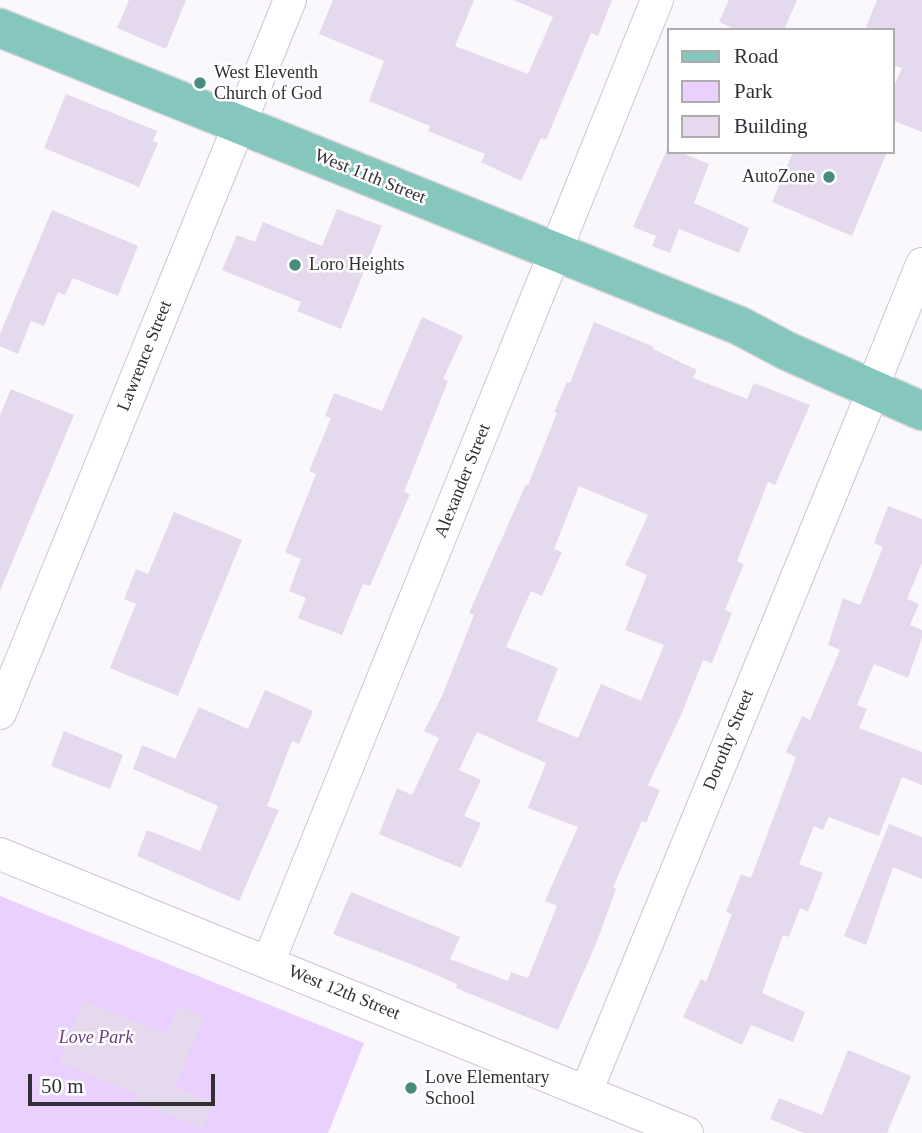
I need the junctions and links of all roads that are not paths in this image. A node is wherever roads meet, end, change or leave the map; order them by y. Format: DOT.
graph roads {
  1 [pos="290,0"];
  2 [pos="657,0"];
  3 [pos="0,28"];
  4 [pos="239,125"];
  5 [pos="556,252"];
  6 [pos="922,264"];
  7 [pos="876,381"];
  8 [pos="922,390"];
  9 [pos="922,411"];
  10 [pos="0,713"];
  11 [pos="0,853"];
  12 [pos="268,963"];
  13 [pos="586,1092"];
  14 [pos="687,1133"];
  1 -- 4 [label="street, Lawrence Street"];
  2 -- 5 [label="street, Alexander Street"];
  3 -- 4 [label="main road, West 11th Street"];
  4 -- 5 [label="main road, West 11th Street"];
  4 -- 10 [label="street, Lawrence Street"];
  5 -- 7 [label="main road, West 11th Street"];
  5 -- 12 [label="street, Alexander Street"];
  6 -- 7 [label="street, Dorothy Street"];
  7 -- 8 [label="main road, West 11th Street"];
  7 -- 9 [label="main road, West 11th Street"];
  7 -- 13 [label="street, Dorothy Street"];
  11 -- 12 [label="street, West 12th Street"];
  12 -- 13 [label="street, West 12th Street"];
  13 -- 14 [label="street, West 12th Street"];
}
